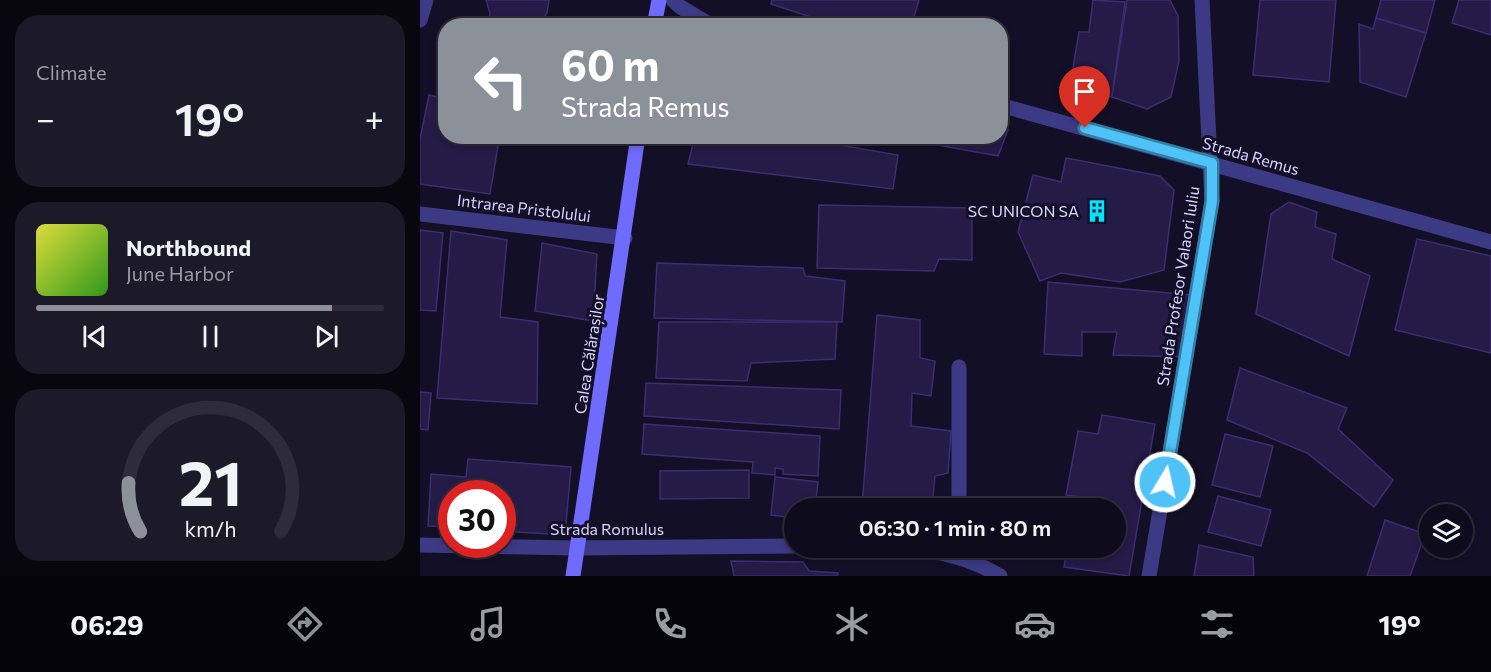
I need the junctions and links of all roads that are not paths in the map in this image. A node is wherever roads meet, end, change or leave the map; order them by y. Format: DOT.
graph roads {
  1 [pos="426,0"];
  2 [pos="659,0"];
  3 [pos="673,0"];
  4 [pos="1202,0"];
  5 [pos="656,18"];
  6 [pos="699,18"];
  7 [pos="420,20"];
  8 [pos="1008,107"];
  9 [pos="637,144"];
  10 [pos="1212,163"];
  11 [pos="420,214"];
  12 [pos="625,238"];
  13 [pos="1491,242"];
  14 [pos="959,367"];
  15 [pos="959,498"];
  16 [pos="420,545"];
  17 [pos="784,546"];
  18 [pos="577,548"];
  19 [pos="967,558"];
  20 [pos="573,576"];
  21 [pos="1000,576"];
  22 [pos="1149,576"];
  1 -- 7 [label="street"];
  2 -- 5 [label="main road"];
  3 -- 6 [label="street"];
  4 -- 10 [label="street, Strada Profesor Valaori Iuliu"];
  8 -- 10 [label="street, Strada Remus"];
  9 -- 12 [label="main road, Calea Călărașilor"];
  10 -- 13 [label="street, Strada Remus"];
  10 -- 22 [label="street, Strada Profesor Valaori Iuliu"];
  11 -- 12 [label="street, Intrarea Pristolului"];
  12 -- 18 [label="main road, Calea Călărașilor"];
  14 -- 15 [label="street"];
  16 -- 18 [label="street, Strada Romulus"];
  17 -- 18 [label="street, Strada Romulus"];
  18 -- 20 [label="main road, Calea Călărașilor"];
  19 -- 21 [label="street"];
}
